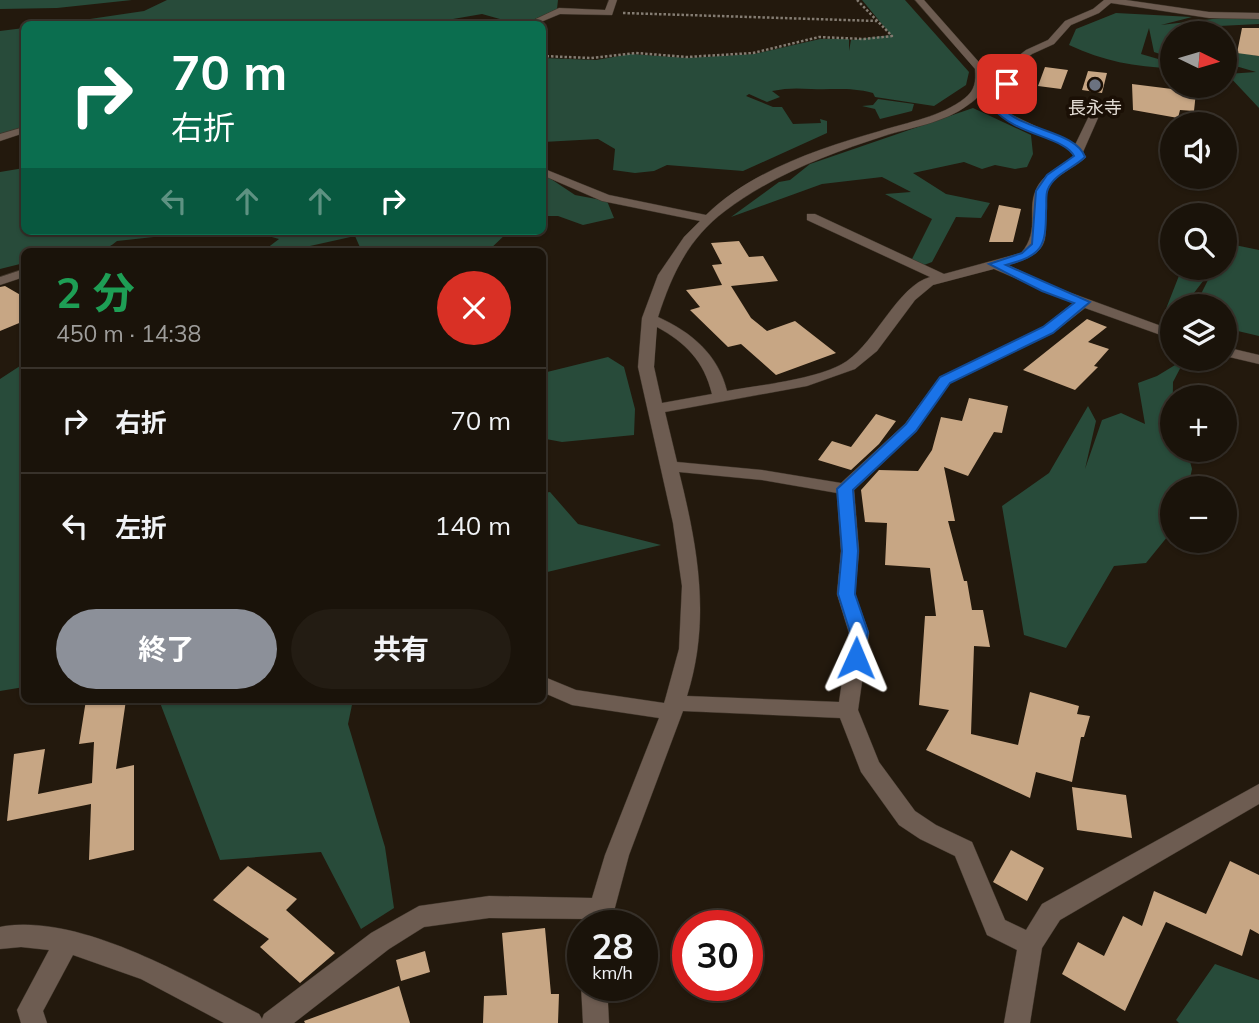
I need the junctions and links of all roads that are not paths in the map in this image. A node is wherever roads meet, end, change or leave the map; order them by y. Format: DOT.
graph roads {
  1 [pos="613,0"];
  2 [pos="919,0"];
  3 [pos="1109,0"];
  4 [pos="1259,16"];
  5 [pos="537,21"];
  6 [pos="1093,118"];
  7 [pos="21,131"];
  8 [pos="0,138"];
  9 [pos="1078,151"];
  10 [pos="546,173"];
  11 [pos="811,217"];
  12 [pos="708,219"];
  13 [pos="995,264"];
  14 [pos="21,274"];
  15 [pos="942,278"];
  16 [pos="0,281"];
  17 [pos="1084,302"];
  18 [pos="649,318"];
  19 [pos="1160,330"];
  20 [pos="1237,354"];
  21 [pos="1259,360"];
  22 [pos="721,397"];
  23 [pos="656,409"];
  24 [pos="669,466"];
  25 [pos="845,489"];
  26 [pos="546,684"];
  27 [pos="673,708"];
  28 [pos="848,710"];
  29 [pos="1259,793"];
  30 [pos="602,910"];
  31 [pos="567,915"];
  32 [pos="0,939"];
  33 [pos="67,941"];
  34 [pos="1030,945"];
  35 [pos="595,1001"];
  36 [pos="34,1023"];
  37 [pos="250,1023"];
  38 [pos="272,1023"];
  39 [pos="596,1023"];
  40 [pos="1017,1023"];
  1 -- 5 [label="street"];
  2 -- 12 [label="street"];
  3 -- 4 [label="street"];
  3 -- 9 [label="street"];
  6 -- 9 [label="street"];
  7 -- 8 [label="street"];
  9 -- 13 [label="street"];
  10 -- 12 [label="street"];
  11 -- 15 [label="street"];
  12 -- 18 [label="street"];
  13 -- 15 [label="street"];
  13 -- 17 [label="street"];
  14 -- 16 [label="street"];
  15 -- 22 [label="street"];
  17 -- 19 [label="street"];
  17 -- 25 [label="street"];
  18 -- 22 [label="street"];
  18 -- 23 [label="street"];
  20 -- 21 [label="street"];
  22 -- 23 [label="street"];
  23 -- 24 [label="street"];
  24 -- 25 [label="street"];
  24 -- 27 [label="street"];
  25 -- 28 [label="street"];
  26 -- 27 [label="street"];
  27 -- 28 [label="street"];
  27 -- 30 [label="street"];
  28 -- 34 [label="street"];
  29 -- 34 [label="street"];
  31 -- 38 [label="street"];
  32 -- 33 [label="street"];
  33 -- 36 [label="street"];
  33 -- 37 [label="street"];
  34 -- 40 [label="street"];
  35 -- 39 [label="street"];
}
